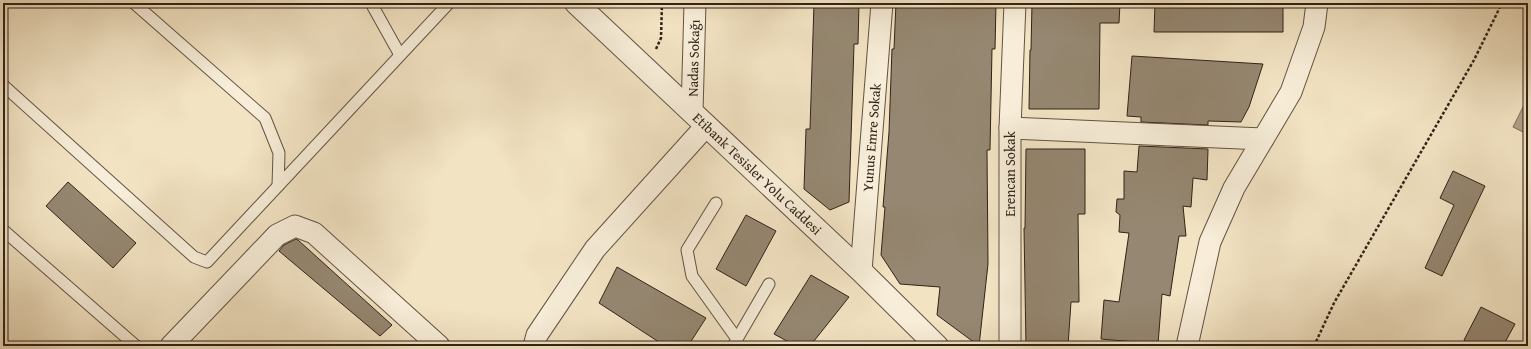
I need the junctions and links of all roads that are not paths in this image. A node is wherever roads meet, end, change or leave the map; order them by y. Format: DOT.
graph roads {
  1 [pos="134,3"];
  2 [pos="371,3"];
  3 [pos="449,3"];
  4 [pos="576,3"];
  5 [pos="695,3"];
  6 [pos="882,3"];
  7 [pos="1015,3"];
  8 [pos="1318,3"];
  9 [pos="400,55"];
  10 [pos="3,85"];
  11 [pos="699,119"];
  12 [pos="1010,128"];
  13 [pos="1263,139"];
  14 [pos="278,186"];
  15 [pos="716,203"];
  16 [pos="3,230"];
  17 [pos="861,271"];
  18 [pos="769,284"];
  19 [pos="735,343"];
  20 [pos="136,346"];
  21 [pos="171,346"];
  22 [pos="439,346"];
  23 [pos="534,346"];
  24 [pos="937,346"];
  25 [pos="1010,346"];
  26 [pos="1187,346"];
  1 -- 14 [label="lane"];
  2 -- 9 [label="lane"];
  3 -- 9 [label="lane"];
  4 -- 11 [label="street, Etibank Tesisler Yolu Caddesi"];
  5 -- 11 [label="street, Nadas Sokağı"];
  6 -- 17 [label="street, Yunus Emre Sokak"];
  7 -- 12 [label="street, Erencan Sokak"];
  8 -- 13 [label="street"];
  9 -- 14 [label="lane"];
  10 -- 14 [label="lane"];
  11 -- 17 [label="street, Etibank Tesisler Yolu Caddesi"];
  11 -- 23 [label="street"];
  12 -- 13 [label="street"];
  12 -- 25 [label="street, Erencan Sokak"];
  13 -- 26 [label="street"];
  15 -- 19 [label="lane"];
  16 -- 20 [label="lane"];
  17 -- 24 [label="street, Etibank Tesisler Yolu Caddesi"];
  18 -- 19 [label="lane"];
  21 -- 22 [label="street"];
}
